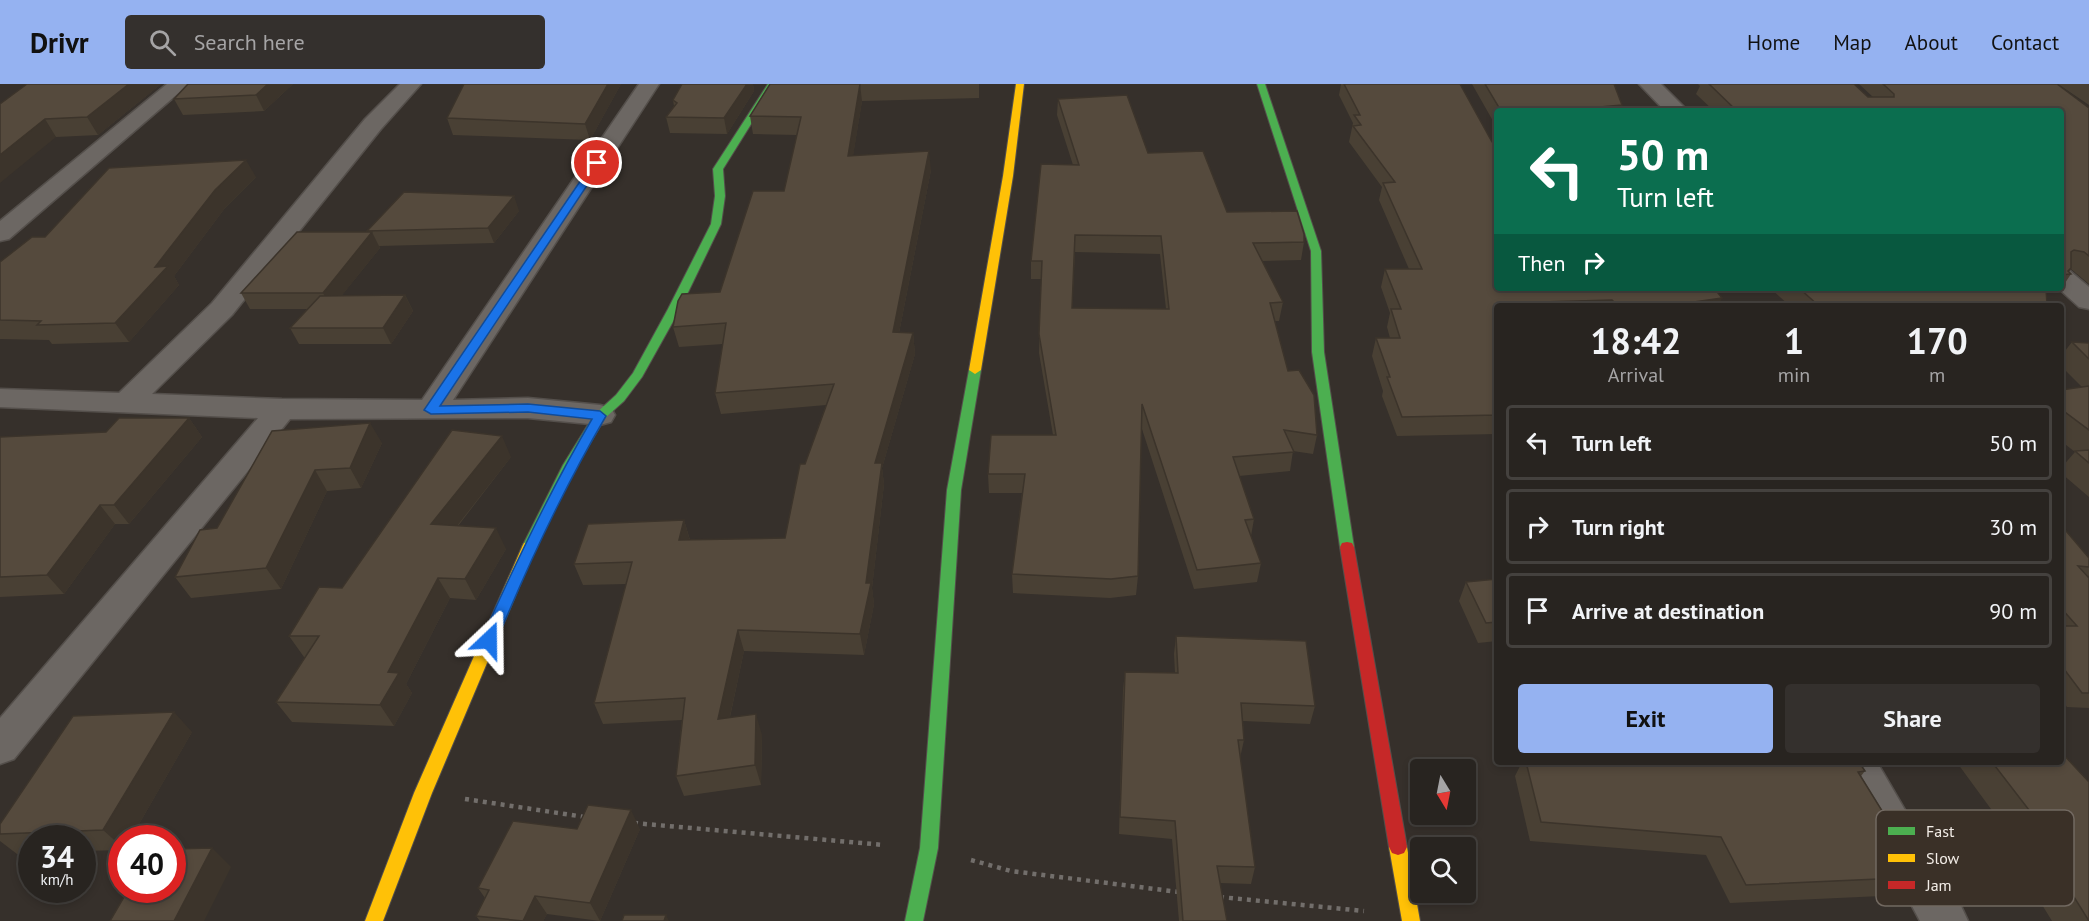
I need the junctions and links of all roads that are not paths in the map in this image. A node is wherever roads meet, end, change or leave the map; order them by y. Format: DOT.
graph roads {
  1 [pos="179,84"];
  2 [pos="411,84"];
  3 [pos="649,84"];
  4 [pos="772,84"];
  5 [pos="1020,84"];
  6 [pos="1261,84"];
  7 [pos="1649,84"];
  8 [pos="1674,108"];
  9 [pos="0,234"];
  10 [pos="2064,280"];
  11 [pos="2089,302"];
  12 [pos="0,398"];
  13 [pos="126,403"];
  14 [pos="282,409"];
  15 [pos="431,410"];
  16 [pos="600,416"];
  17 [pos="0,747"];
  18 [pos="1857,765"];
  19 [pos="1882,810"];
  20 [pos="1937,906"];
  21 [pos="1410,918"];
  22 [pos="374,921"];
  23 [pos="914,921"];
  24 [pos="1946,921"];
  1 -- 9 [label="street"];
  2 -- 13 [label="street"];
  3 -- 15 [label="street"];
  4 -- 16 [label="street"];
  5 -- 23 [label="street"];
  6 -- 21 [label="street"];
  7 -- 8 [label="street"];
  10 -- 11 [label="street"];
  12 -- 13 [label="street"];
  13 -- 14 [label="street"];
  14 -- 15 [label="street"];
  14 -- 17 [label="street"];
  15 -- 16 [label="street"];
  16 -- 22 [label="street"];
  18 -- 19 [label="street"];
  20 -- 24 [label="street"];
}
